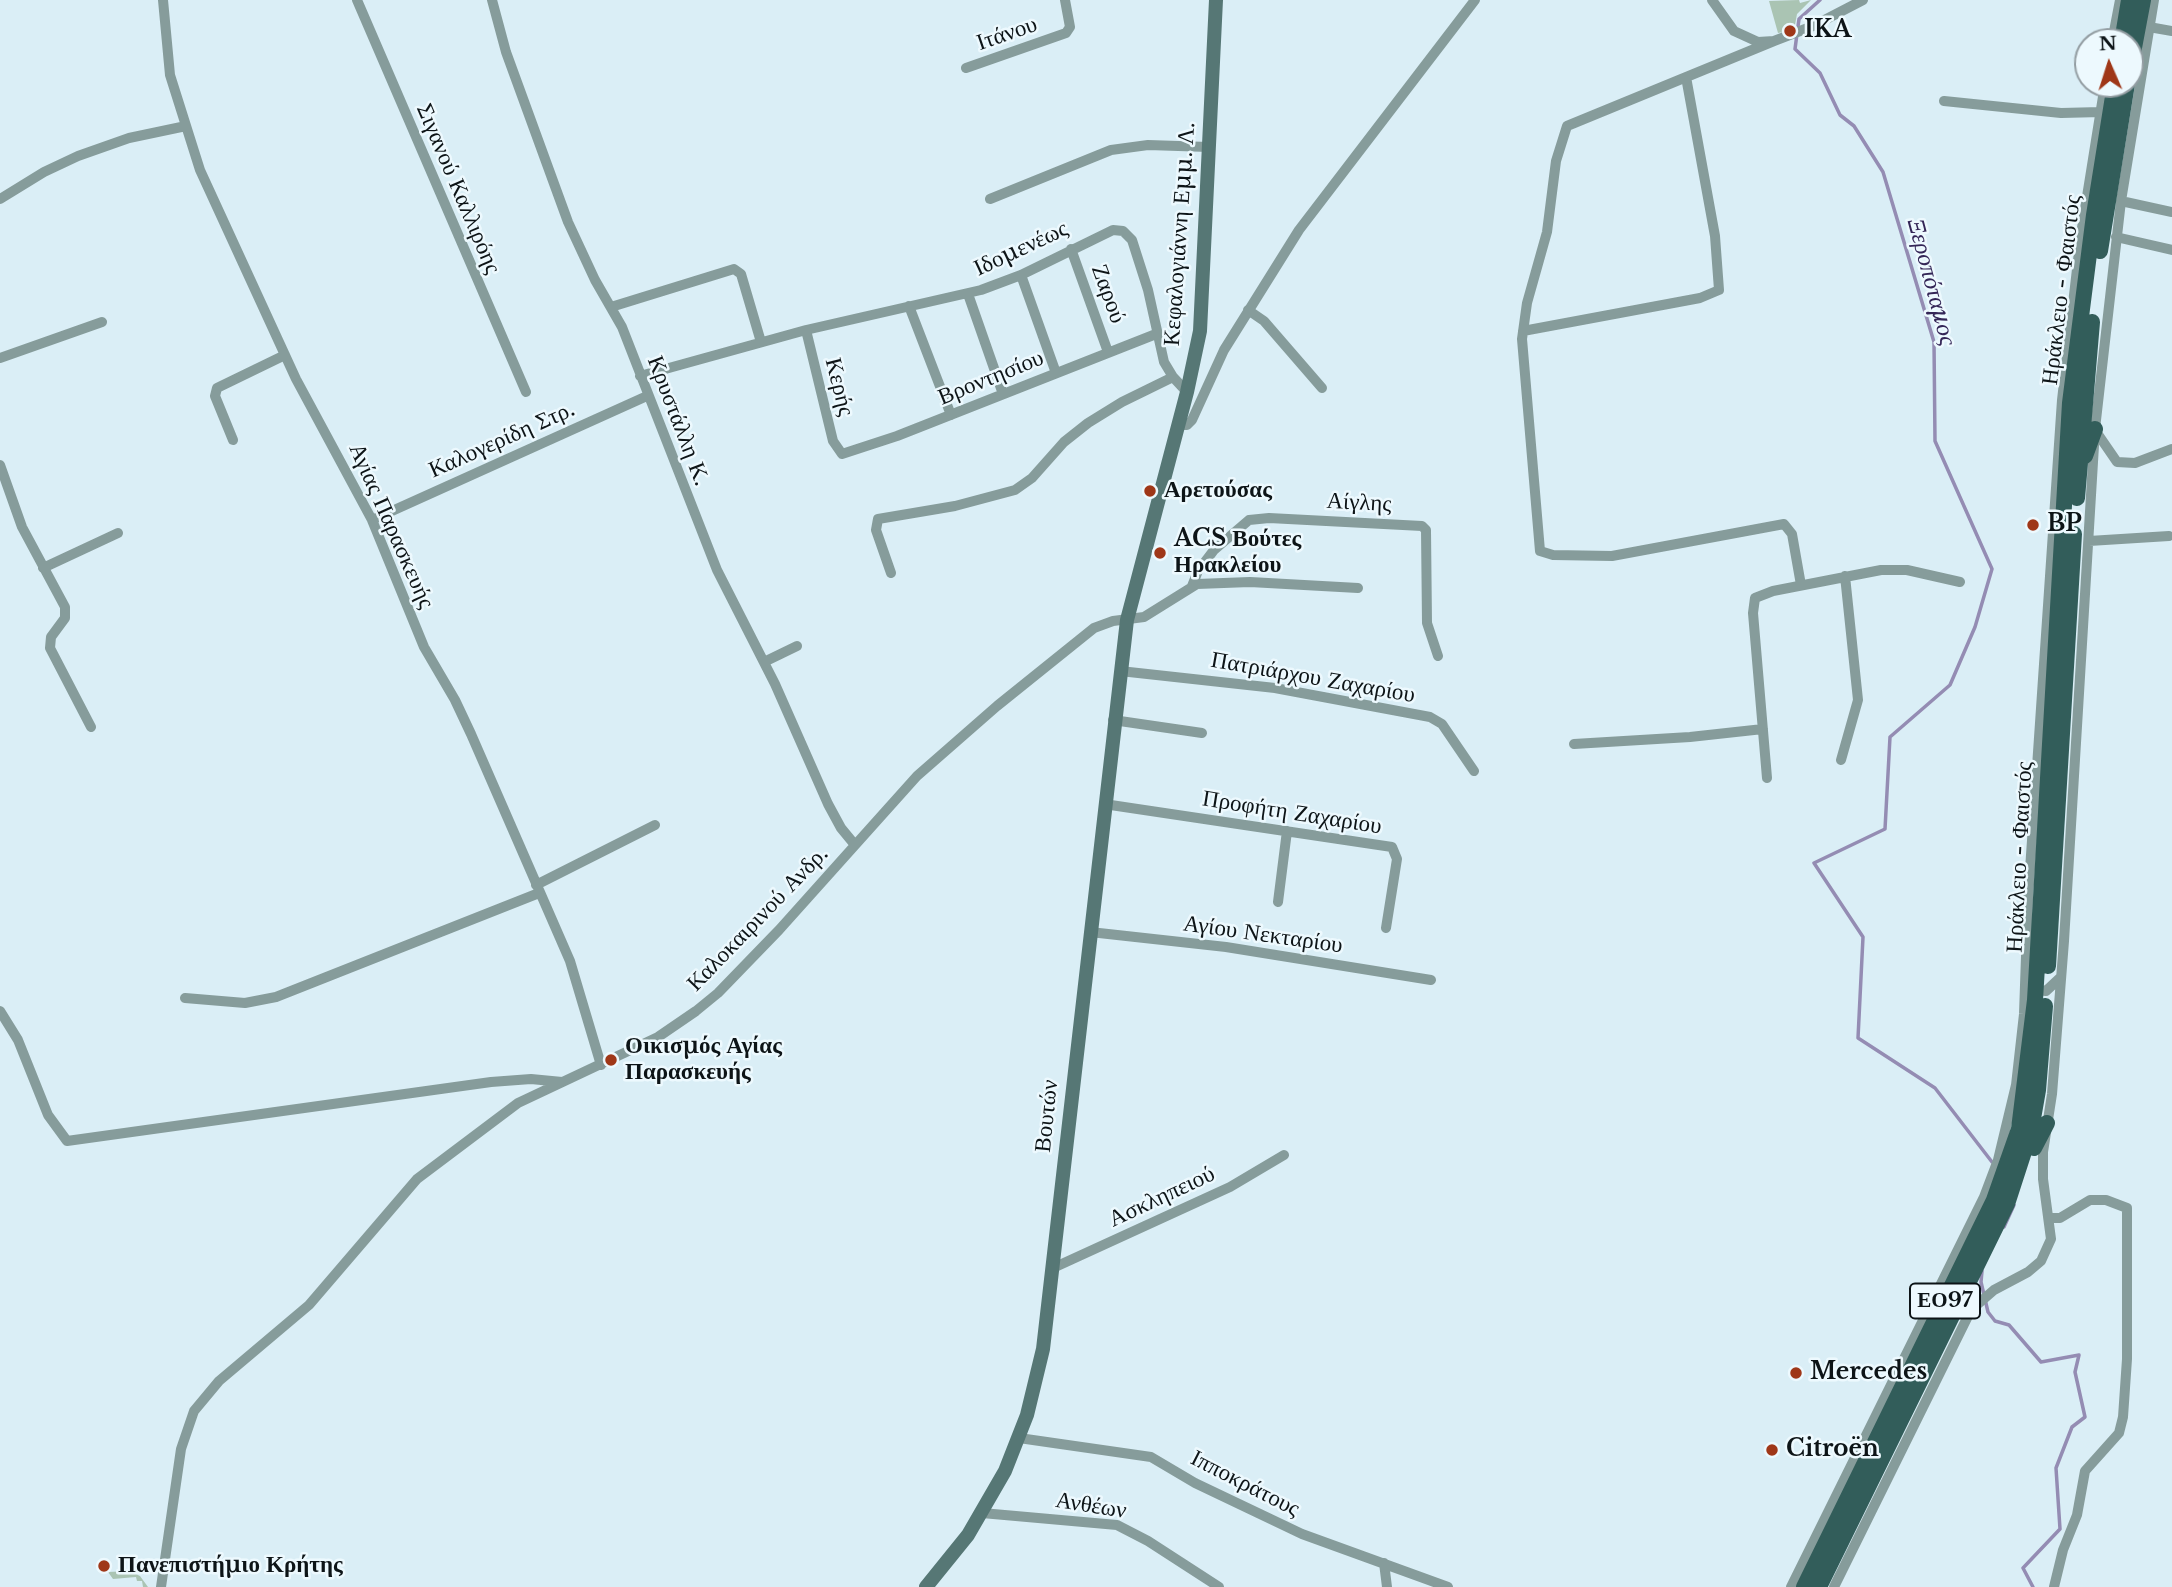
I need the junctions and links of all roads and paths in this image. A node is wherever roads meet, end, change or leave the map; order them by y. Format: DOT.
graph roads {
  1 [pos="163,0"];
  2 [pos="357,0"];
  3 [pos="492,0"];
  4 [pos="1065,0"];
  5 [pos="1216,0"];
  6 [pos="1475,0"];
  7 [pos="1712,0"];
  8 [pos="1863,0"];
  9 [pos="2120,0"];
  10 [pos="2129,0"];
  11 [pos="2143,0"];
  12 [pos="2154,0"];
  13 [pos="2115,28"];
  14 [pos="2124,28"];
  15 [pos="2138,28"];
  16 [pos="2172,31"];
  17 [pos="2148,33"];
  18 [pos="1774,41"];
  19 [pos="2144,41"];
  20 [pos="966,68"];
  21 [pos="1686,77"];
  22 [pos="2103,98"];
  23 [pos="2113,98"];
  24 [pos="2125,98"];
  25 [pos="1944,101"];
  26 [pos="2101,112"];
  27 [pos="187,126"];
  28 [pos="1209,147"];
  29 [pos="0,199"];
  30 [pos="990,199"];
  31 [pos="2121,201"];
  32 [pos="2172,212"];
  33 [pos="2116,237"];
  34 [pos="1071,249"];
  35 [pos="2172,250"];
  36 [pos="1021,275"];
  37 [pos="968,294"];
  38 [pos="611,306"];
  39 [pos="909,306"];
  40 [pos="1248,310"];
  41 [pos="102,322"];
  42 [pos="806,330"];
  43 [pos="1523,331"];
  44 [pos="1156,334"];
  45 [pos="761,342"];
  46 [pos="1108,352"];
  47 [pos="285,355"];
  48 [pos="0,358"];
  49 [pos="1056,373"];
  50 [pos="640,376"];
  51 [pos="1172,377"];
  52 [pos="1322,388"];
  53 [pos="526,392"];
  54 [pos="1187,392"];
  55 [pos="1003,394"];
  56 [pos="648,396"];
  57 [pos="2062,400"];
  58 [pos="951,415"];
  59 [pos="1179,425"];
  60 [pos="2095,429"];
  61 [pos="233,440"];
  62 [pos="2068,442"];
  63 [pos="2172,449"];
  64 [pos="839,453"];
  65 [pos="0,465"];
  66 [pos="2073,477"];
  67 [pos="2054,493"];
  68 [pos="372,520"];
  69 [pos="118,533"];
  70 [pos="2169,536"];
  71 [pos="2089,541"];
  72 [pos="43,568"];
  73 [pos="891,573"];
  74 [pos="1845,576"];
  75 [pos="1960,582"];
  76 [pos="1801,585"];
  77 [pos="1192,586"];
  78 [pos="1358,588"];
  79 [pos="1127,620"];
  80 [pos="797,646"];
  81 [pos="1438,656"];
  82 [pos="764,662"];
  83 [pos="1120,671"];
  84 [pos="1113,720"];
  85 [pos="91,727"];
  86 [pos="1763,729"];
  87 [pos="1202,733"];
  88 [pos="1574,744"];
  89 [pos="1841,760"];
  90 [pos="1474,771"];
  91 [pos="1767,778"];
  92 [pos="1104,804"];
  93 [pos="655,825"];
  94 [pos="1287,831"];
  95 [pos="855,845"];
  96 [pos="537,889"];
  97 [pos="1278,901"];
  98 [pos="1386,928"];
  99 [pos="1090,932"];
  100 [pos="2025,970"];
  101 [pos="2060,977"];
  102 [pos="1431,980"];
  103 [pos="2041,996"];
  104 [pos="185,998"];
  105 [pos="0,1011"];
  106 [pos="2058,1013"];
  107 [pos="2023,1018"];
  108 [pos="601,1065"];
  109 [pos="566,1082"];
  110 [pos="2047,1123"];
  111 [pos="1284,1155"];
  112 [pos="2007,1204"];
  113 [pos="2050,1218"];
  114 [pos="1054,1268"];
  115 [pos="1913,1365"];
  116 [pos="1888,1387"];
  117 [pos="1019,1438"];
  118 [pos="982,1513"];
  119 [pos="1384,1563"];
  120 [pos="161,1587"];
  121 [pos="926,1587"];
  122 [pos="1219,1587"];
  123 [pos="1387,1587"];
  124 [pos="1448,1587"];
  125 [pos="1791,1587"];
  126 [pos="1804,1587"];
  127 [pos="1819,1587"];
  128 [pos="1834,1587"];
  129 [pos="2054,1587"];
  1 -- 27 [label="street, Αγίας Παρασκευής"];
  2 -- 53 [label="street, Σιγανού Καλλιρόης"];
  3 -- 38 [label="street, Κρυστάλλη Κ."];
  4 -- 20 [label="street, Ιτάνου"];
  5 -- 28 [label="main road, Κεφαλογιάννη Εμμ. Λ."];
  6 -- 40 [label="street"];
  7 -- 18 [label="street"];
  8 -- 18 [label="street"];
  9 -- 13 [label="street"];
  10 -- 14 [label="main road"];
  11 -- 15 [label="main road"];
  12 -- 17 [label="street"];
  16 -- 17 [label="street"];
  17 -- 19 [label="main road"];
  17 -- 31 [label="street"];
  18 -- 21 [label="street"];
  21 -- 43 [label="street"];
  21 -- 43 [label="street"];
  22 -- 26 [label="street"];
  23 -- 62 [label="main road, Ηράκλειο - Φαιστός / ΕΟ97"];
  24 -- 66 [label="main road, Ηράκλειο - Φαιστός / ΕΟ97"];
  25 -- 26 [label="street"];
  26 -- 57 [label="street"];
  27 -- 29 [label="street"];
  27 -- 47 [label="street, Αγίας Παρασκευής"];
  28 -- 30 [label="street"];
  28 -- 54 [label="main road, Κεφαλογιάννη Εμμ. Λ."];
  31 -- 32 [label="street"];
  31 -- 33 [label="street"];
  33 -- 35 [label="street"];
  33 -- 60 [label="street"];
  34 -- 36 [label="street, Ιδομενέως"];
  34 -- 44 [label="street, Ιδομενέως"];
  34 -- 46 [label="street, Ζαρού"];
  36 -- 37 [label="street, Ιδομενέως"];
  36 -- 49 [label="street"];
  37 -- 39 [label="street, Ιδομενέως"];
  37 -- 55 [label="street"];
  38 -- 45 [label="street"];
  38 -- 50 [label="street, Κρυστάλλη Κ."];
  39 -- 42 [label="street, Ιδομενέως"];
  39 -- 58 [label="street"];
  40 -- 52 [label="street"];
  40 -- 59 [label="street"];
  41 -- 48 [label="street"];
  42 -- 45 [label="street, Ιδομενέως"];
  42 -- 64 [label="street, Κερής"];
  43 -- 76 [label="street"];
  44 -- 46 [label="street, Βροντησίου"];
  44 -- 51 [label="street, Ιδομενέως"];
  45 -- 50 [label="street, Ιδομενέως"];
  46 -- 49 [label="street, Βροντησίου"];
  47 -- 61 [label="street"];
  47 -- 68 [label="street, Αγίας Παρασκευής"];
  49 -- 55 [label="street, Βροντησίου"];
  50 -- 56 [label="street, Κρυστάλλη Κ."];
  51 -- 54 [label="street, Ιδομενέως"];
  51 -- 73 [label="street"];
  54 -- 59 [label="main road, Κεφαλογιάννη Εμμ. Λ."];
  55 -- 58 [label="street, Βροντησίου"];
  56 -- 68 [label="street, Καλογερίδη Στρ."];
  56 -- 82 [label="street, Κρυστάλλη Κ."];
  57 -- 62 [label="main road"];
  57 -- 67 [label="street"];
  58 -- 64 [label="street, Βροντησίου"];
  59 -- 79 [label="main road, Κεφαλογιάννη Εμμ. Λ."];
  60 -- 63 [label="street"];
  60 -- 66 [label="main road"];
  60 -- 71 [label="street"];
  62 -- 66 [label="main road, Ηράκλειο - Φαιστός / ΕΟ97"];
  65 -- 72 [label="street"];
  66 -- 67 [label="main road"];
  66 -- 103 [label="main road, Ηράκλειο - Φαιστός / ΕΟ97"];
  67 -- 100 [label="street"];
  68 -- 96 [label="street, Αγίας Παρασκευής"];
  69 -- 72 [label="street"];
  70 -- 71 [label="street"];
  71 -- 101 [label="street"];
  72 -- 85 [label="street"];
  74 -- 75 [label="street"];
  74 -- 76 [label="street"];
  74 -- 89 [label="street"];
  76 -- 86 [label="street"];
  77 -- 78 [label="street"];
  77 -- 79 [label="street, Καλοκαιρινού Ανδρ."];
  77 -- 81 [label="street, Αίγλης"];
  79 -- 83 [label="main road, Βουτών"];
  79 -- 95 [label="street, Καλοκαιρινού Ανδρ."];
  80 -- 82 [label="street"];
  82 -- 95 [label="street, Κρυστάλλη Κ."];
  83 -- 84 [label="main road, Βουτών"];
  83 -- 90 [label="street, Πατριάρχου Ζαχαρίου"];
  84 -- 87 [label="street"];
  84 -- 92 [label="main road, Βουτών"];
  86 -- 88 [label="street"];
  86 -- 91 [label="street"];
  92 -- 94 [label="street, Προφήτη Ζαχαρίου"];
  92 -- 99 [label="main road, Βουτών"];
  93 -- 96 [label="street"];
  94 -- 97 [label="street"];
  94 -- 98 [label="street, Προφήτη Ζαχαρίου"];
  95 -- 108 [label="street, Καλοκαιρινού Ανδρ."];
  96 -- 104 [label="street"];
  96 -- 108 [label="street, Αγίας Παρασκευής"];
  99 -- 102 [label="street, Αγίου Νεκταρίου"];
  99 -- 114 [label="main road, Βουτών"];
  100 -- 103 [label="street"];
  100 -- 107 [label="street"];
  101 -- 103 [label="street"];
  101 -- 106 [label="street"];
  103 -- 106 [label="street"];
  103 -- 107 [label="street"];
  103 -- 112 [label="main road, Ηράκλειο - Φαιστός / ΕΟ97"];
  103 -- 115 [label="main road, Ηράκλειο - Φαιστός / ΕΟ97"];
  105 -- 109 [label="street"];
  106 -- 110 [label="street"];
  107 -- 116 [label="street"];
  108 -- 109 [label="street, Καλοκαιρινού Ανδρ."];
  109 -- 120 [label="street, Καλοκαιρινού Ανδρ."];
  110 -- 112 [label="main road"];
  110 -- 113 [label="street"];
  111 -- 114 [label="street, Ασκληπειού"];
  112 -- 127 [label="main road, Ηράκλειο - Φαιστός / ΕΟ97"];
  113 -- 128 [label="street"];
  113 -- 129 [label="street"];
  114 -- 117 [label="main road, Βουτών"];
  115 -- 116 [label="main road"];
  115 -- 126 [label="main road, Ηράκλειο - Φαιστός / ΕΟ97"];
  116 -- 125 [label="street"];
  117 -- 118 [label="main road, Βουτών"];
  117 -- 119 [label="street, Ιπποκράτους"];
  118 -- 121 [label="main road, Βουτών"];
  118 -- 122 [label="street, Ανθέων"];
  119 -- 123 [label="street"];
  119 -- 124 [label="street, Ιπποκράτους"];
}
